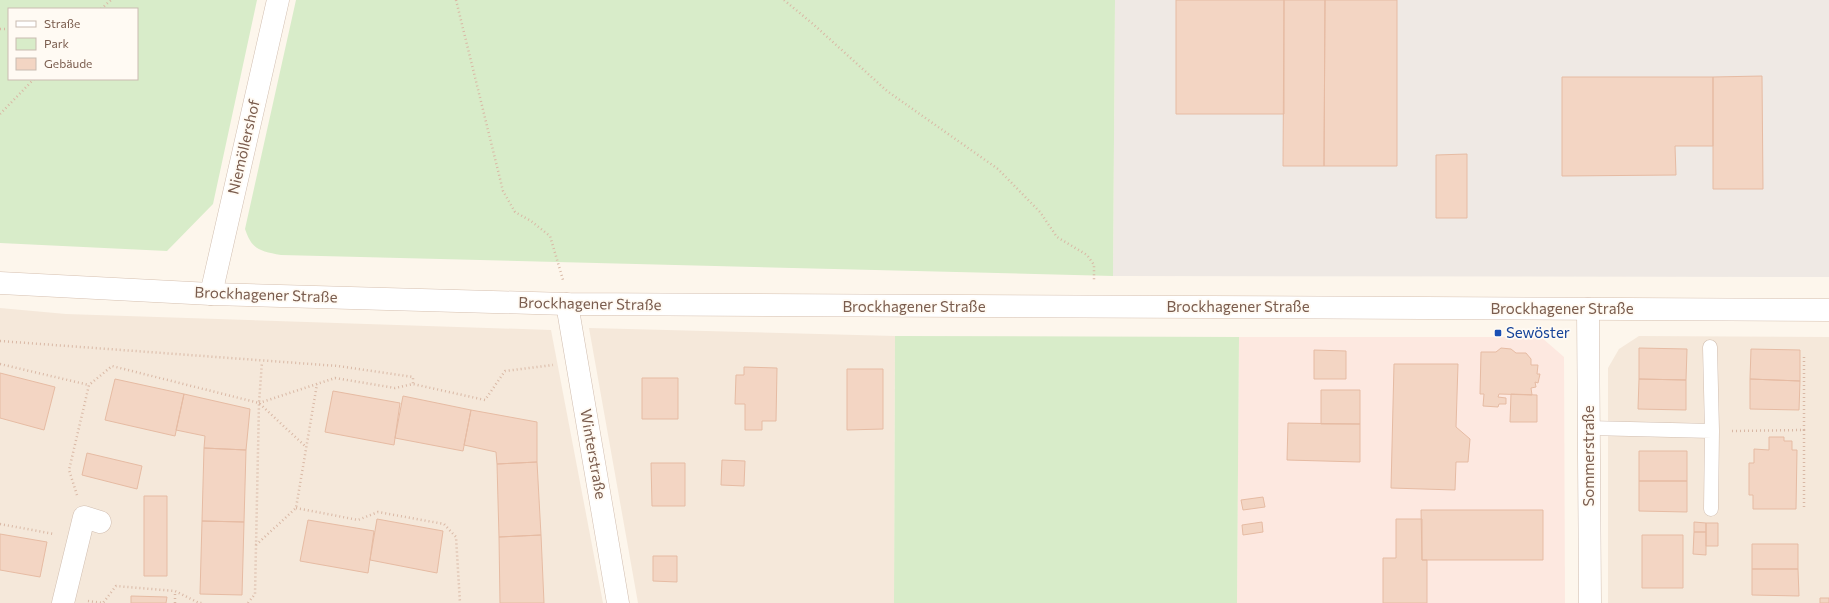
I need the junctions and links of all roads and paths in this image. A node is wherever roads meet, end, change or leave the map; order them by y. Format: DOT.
graph roads {
  1 [pos="111,0"];
  2 [pos="278,0"];
  3 [pos="456,0"];
  4 [pos="784,0"];
  5 [pos="102,8"];
  6 [pos="33,80"];
  7 [pos="0,114"];
  8 [pos="0,283"];
  9 [pos="211,294"];
  10 [pos="567,304"];
  11 [pos="1094,307"];
  12 [pos="1588,309"];
  13 [pos="1829,310"];
  14 [pos="0,341"];
  15 [pos="1710,347"];
  16 [pos="1804,354"];
  17 [pos="262,362"];
  18 [pos="577,362"];
  19 [pos="0,364"];
  20 [pos="317,384"];
  21 [pos="413,384"];
  22 [pos="89,385"];
  23 [pos="259,403"];
  24 [pos="1589,428"];
  25 [pos="1804,430"];
  26 [pos="1712,431"];
  27 [pos="306,447"];
  28 [pos="296,508"];
  29 [pos="1804,508"];
  30 [pos="1711,509"];
  31 [pos="92,520"];
  32 [pos="0,524"];
  33 [pos="78,538"];
  34 [pos="255,546"];
  35 [pos="176,591"];
  36 [pos="64,601"];
  37 [pos="175,603"];
  38 [pos="204,603"];
  39 [pos="248,603"];
  40 [pos="460,603"];
  41 [pos="618,603"];
  42 [pos="1590,603"];
  1 -- 5 [label="path"];
  2 -- 9 [label="main road, Niemöllershof"];
  3 -- 10 [label="path"];
  4 -- 11 [label="path"];
  6 -- 7 [label="path"];
  8 -- 9 [label="main road, Brockhagener Straße"];
  9 -- 10 [label="main road, Brockhagener Straße"];
  10 -- 11 [label="main road, Brockhagener Straße"];
  10 -- 18 [label="main road, Winterstraße"];
  11 -- 12 [label="main road, Brockhagener Straße"];
  12 -- 13 [label="main road, Brockhagener Straße"];
  12 -- 24 [label="main road, Sommerstraße"];
  14 -- 17 [label="path"];
  15 -- 26 [label="lane"];
  16 -- 25 [label="path"];
  17 -- 21 [label="path"];
  17 -- 23 [label="path"];
  18 -- 21 [label="path"];
  18 -- 41 [label="main road, Winterstraße"];
  19 -- 22 [label="path"];
  20 -- 21 [label="path"];
  20 -- 23 [label="path"];
  20 -- 27 [label="path"];
  22 -- 23 [label="path"];
  22 -- 31 [label="path"];
  23 -- 27 [label="path"];
  23 -- 34 [label="path"];
  24 -- 26 [label="lane"];
  24 -- 42 [label="main road, Sommerstraße"];
  25 -- 26 [label="path"];
  25 -- 29 [label="path"];
  26 -- 30 [label="lane"];
  27 -- 28 [label="path"];
  28 -- 34 [label="path"];
  28 -- 40 [label="path"];
  31 -- 33 [label="main road"];
  32 -- 33 [label="path"];
  33 -- 36 [label="main road"];
  34 -- 39 [label="path"];
  35 -- 36 [label="path"];
  35 -- 37 [label="path"];
  35 -- 38 [label="path"];
}
